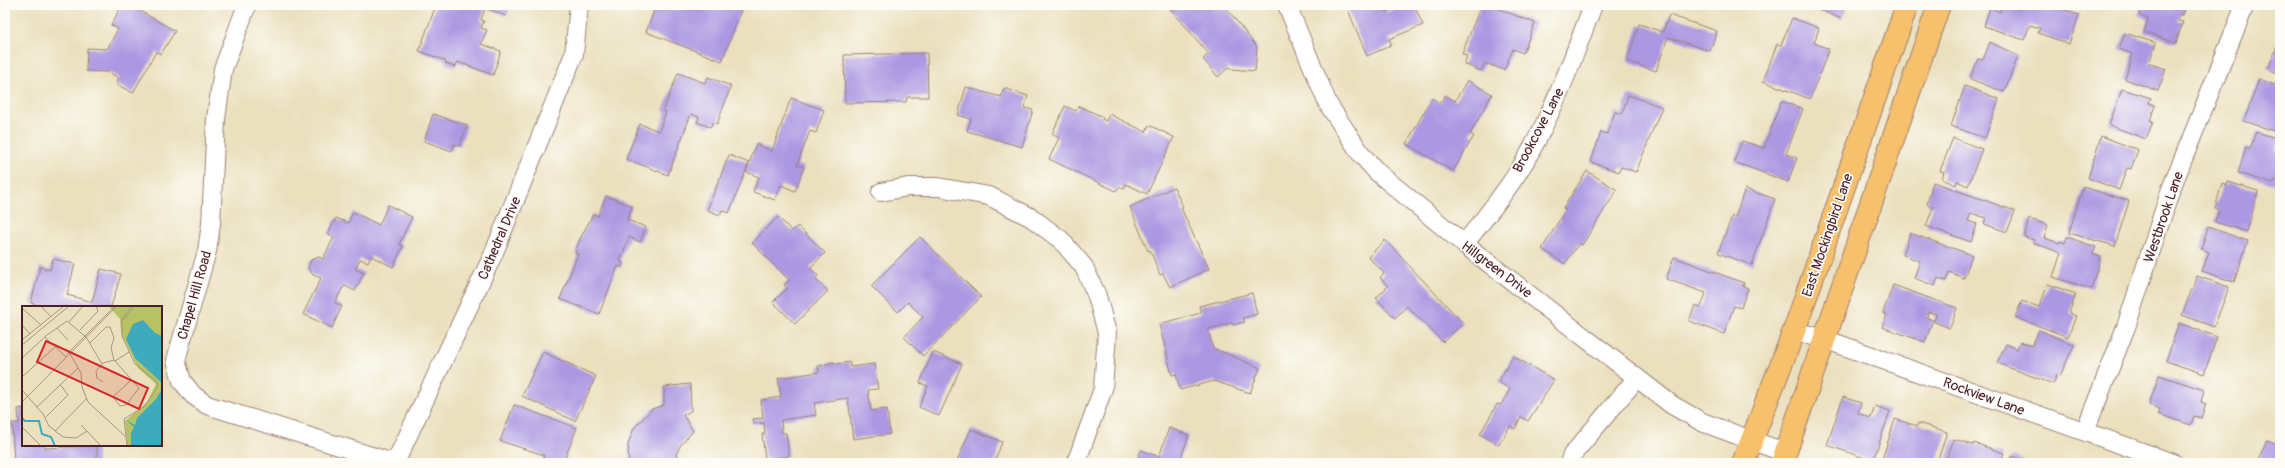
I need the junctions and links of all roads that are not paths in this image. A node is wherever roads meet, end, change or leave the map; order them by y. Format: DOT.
graph roads {
  1 [pos="246,5"];
  2 [pos="580,5"];
  3 [pos="1287,5"];
  4 [pos="1593,5"];
  5 [pos="1907,5"];
  6 [pos="1939,5"];
  7 [pos="2245,5"];
  8 [pos="881,192"];
  9 [pos="1464,244"];
  10 [pos="1794,331"];
  11 [pos="1824,339"];
  12 [pos="1636,379"];
  13 [pos="2085,432"];
  14 [pos="1751,441"];
  15 [pos="1784,458"];
  16 [pos="394,463"];
  17 [pos="1076,463"];
  18 [pos="1569,463"];
  19 [pos="1743,463"];
  20 [pos="2173,463"];
  1 -- 16 [label="street, Chapel Hill Road"];
  2 -- 16 [label="street, Cathedral Drive"];
  3 -- 9 [label="street, Hillgreen Drive"];
  4 -- 9 [label="street, Brookcove Lane"];
  5 -- 10 [label="main road, East Mockingbird Lane"];
  6 -- 11 [label="main road"];
  7 -- 13 [label="street, Westbrook Lane"];
  8 -- 17 [label="street"];
  9 -- 12 [label="street, Hillgreen Drive"];
  10 -- 11 [label="street, Rockview Lane"];
  10 -- 14 [label="main road, East Mockingbird Lane"];
  11 -- 13 [label="street, Rockview Lane"];
  11 -- 15 [label="main road"];
  12 -- 14 [label="street, Hillgreen Drive"];
  12 -- 18 [label="street"];
  13 -- 20 [label="street, Rockview Lane"];
  14 -- 15 [label="street, Hillgreen Drive"];
  14 -- 19 [label="main road, East Mockingbird Lane"];
}
